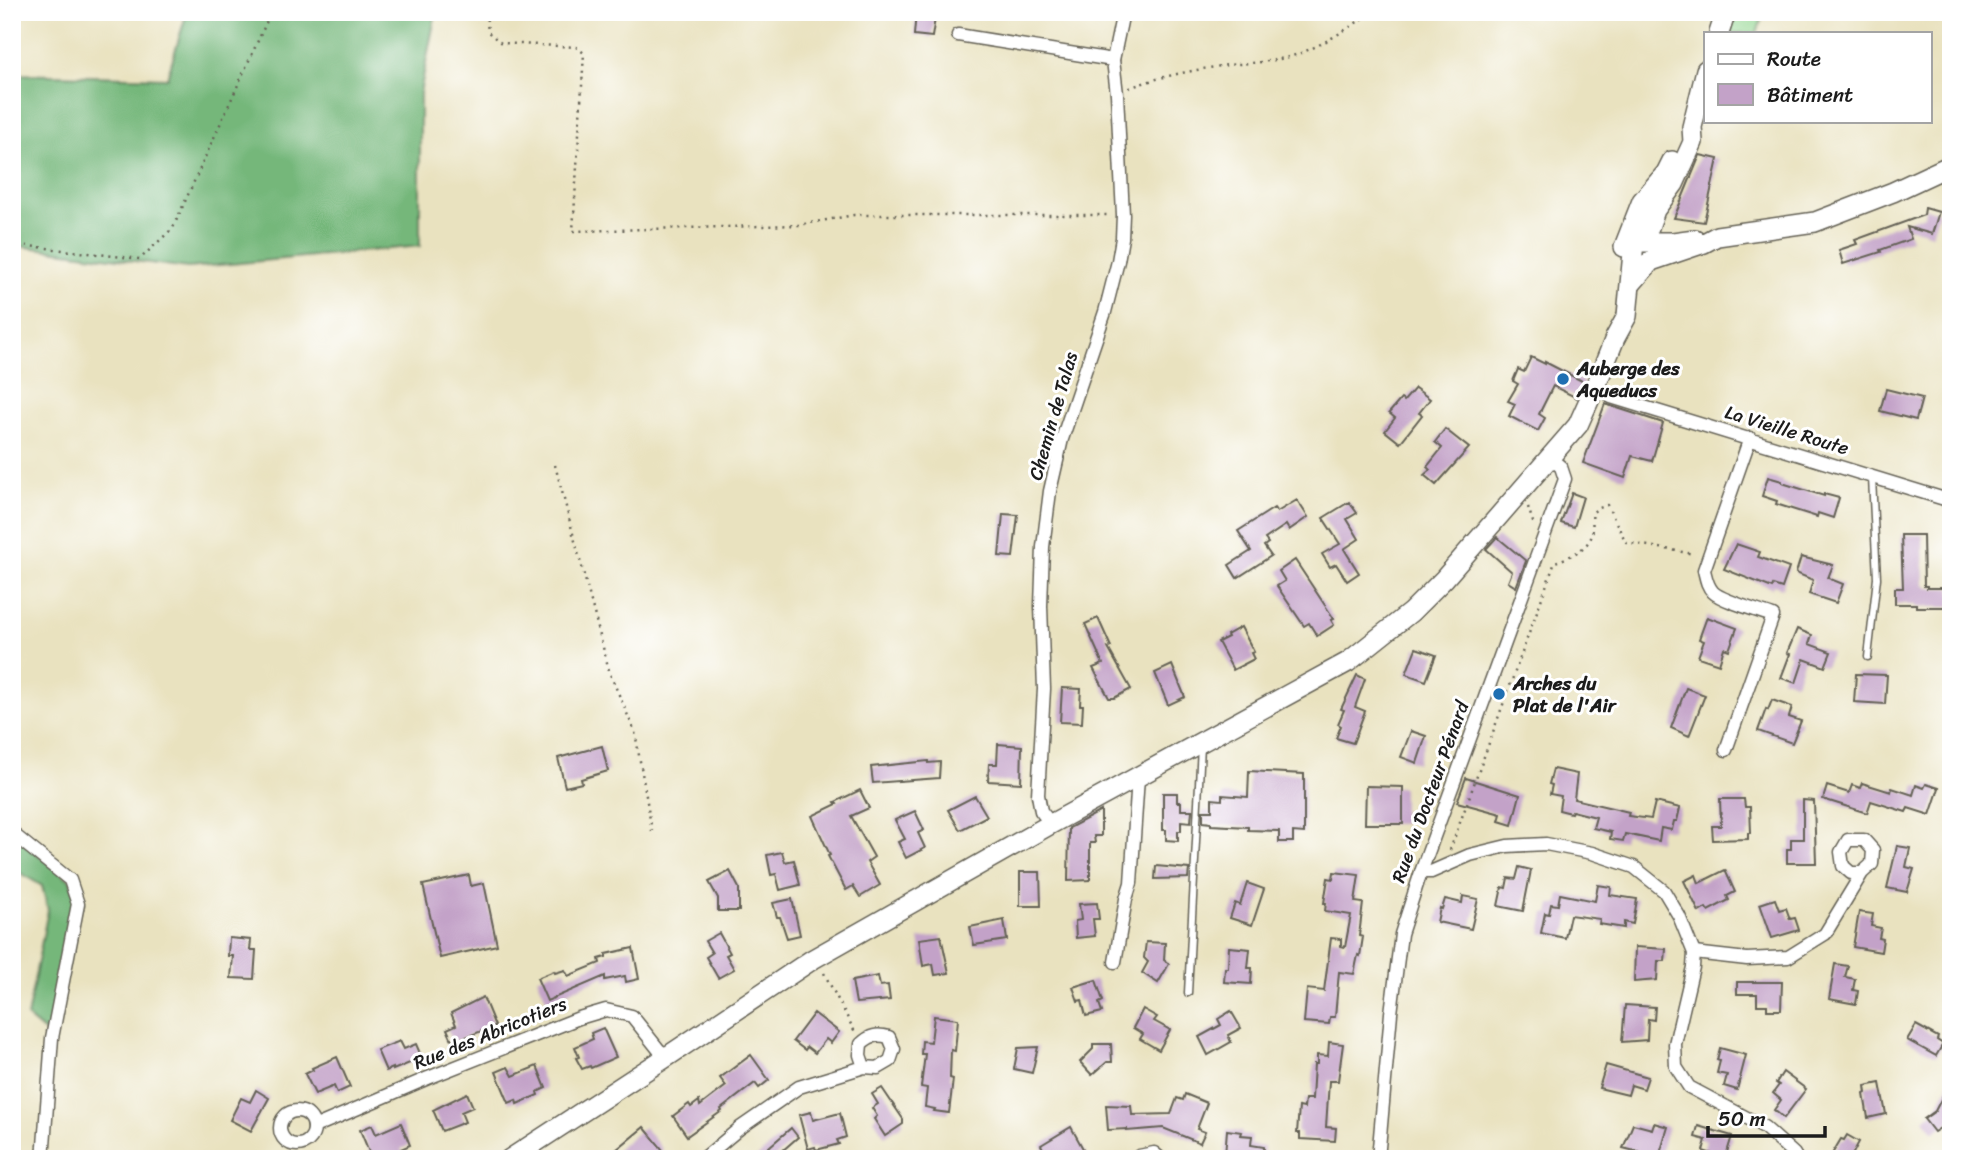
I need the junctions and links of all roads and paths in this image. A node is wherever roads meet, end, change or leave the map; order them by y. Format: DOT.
graph roads {
  1 [pos="271,12"];
  2 [pos="485,12"];
  3 [pos="1123,12"];
  4 [pos="1373,12"];
  5 [pos="1726,12"];
  6 [pos="1719,32"];
  7 [pos="958,36"];
  8 [pos="1113,60"];
  9 [pos="1704,78"];
  10 [pos="1117,94"];
  11 [pos="1692,128"];
  12 [pos="1951,165"];
  13 [pos="1642,201"];
  14 [pos="1123,215"];
  15 [pos="1652,221"];
  16 [pos="1717,236"];
  17 [pos="1662,240"];
  18 [pos="1634,242"];
  19 [pos="12,244"];
  20 [pos="1651,261"];
  21 [pos="1619,263"];
  22 [pos="1631,284"];
  23 [pos="1615,338"];
  24 [pos="1604,395"];
  25 [pos="1751,438"];
  26 [pos="1549,457"];
  27 [pos="555,465"];
  28 [pos="1872,476"];
  29 [pos="1946,499"];
  30 [pos="1527,505"];
  31 [pos="1951,509"];
  32 [pos="1541,526"];
  33 [pos="1709,556"];
  34 [pos="1868,657"];
  35 [pos="1202,742"];
  36 [pos="1726,750"];
  37 [pos="1138,777"];
  38 [pos="1051,824"];
  39 [pos="652,831"];
  40 [pos="12,833"];
  41 [pos="1444,866"];
  42 [pos="1420,872"];
  43 [pos="1863,873"];
  44 [pos="1694,953"];
  45 [pos="1115,962"];
  46 [pos="827,978"];
  47 [pos="1188,993"];
  48 [pos="861,1044"];
  49 [pos="668,1056"];
  50 [pos="864,1068"];
  51 [pos="314,1127"];
  52 [pos="43,1159"];
  53 [pos="510,1159"];
  54 [pos="703,1159"];
  55 [pos="1137,1159"];
  56 [pos="1161,1159"];
  57 [pos="1378,1159"];
  58 [pos="1797,1159"];
  1 -- 19 [label="path"];
  2 -- 14 [label="path"];
  3 -- 8 [label="street, Chemin de Talas"];
  4 -- 10 [label="path"];
  5 -- 6 [label="main road"];
  7 -- 8 [label="street"];
  8 -- 10 [label="street, Chemin de Talas"];
  9 -- 11 [label="main road"];
  10 -- 14 [label="street, Chemin de Talas"];
  11 -- 13 [label="main road"];
  11 -- 15 [label="main road"];
  12 -- 16 [label="main road"];
  13 -- 18 [label="main road"];
  13 -- 21 [label="main road"];
  14 -- 38 [label="street, Chemin de Talas"];
  15 -- 17 [label="main road"];
  15 -- 18 [label="main road"];
  16 -- 17 [label="main road"];
  16 -- 20 [label="main road"];
  17 -- 18 [label="main road"];
  18 -- 20 [label="main road"];
  18 -- 21 [label="main road"];
  18 -- 22 [label="main road"];
  20 -- 22 [label="main road"];
  21 -- 23 [label="main road"];
  22 -- 23 [label="main road"];
  23 -- 24 [label="main road"];
  24 -- 25 [label="street, La Vieille Route"];
  24 -- 26 [label="main road"];
  25 -- 28 [label="street, La Vieille Route"];
  25 -- 33 [label="street"];
  26 -- 35 [label="main road"];
  26 -- 42 [label="street, Rue du Docteur Pénard"];
  27 -- 39 [label="path"];
  28 -- 29 [label="street, La Vieille Route"];
  28 -- 34 [label="lane"];
  29 -- 31 [label="lane"];
  30 -- 32 [label="path"];
  33 -- 36 [label="street"];
  33 -- 41 [label="path"];
  35 -- 37 [label="main road"];
  35 -- 47 [label="lane"];
  37 -- 38 [label="main road"];
  37 -- 45 [label="street"];
  38 -- 49 [label="main road"];
  40 -- 52 [label="street"];
  41 -- 42 [label="street"];
  41 -- 44 [label="street"];
  42 -- 57 [label="street, Rue du Docteur Pénard"];
  43 -- 44 [label="street"];
  44 -- 58 [label="street"];
  46 -- 48 [label="path"];
  48 -- 50 [label="street"];
  48 -- 50 [label="street"];
  49 -- 51 [label="street, Rue des Abricotiers"];
  49 -- 53 [label="main road"];
  50 -- 54 [label="street"];
  55 -- 56 [label="street"];
}
